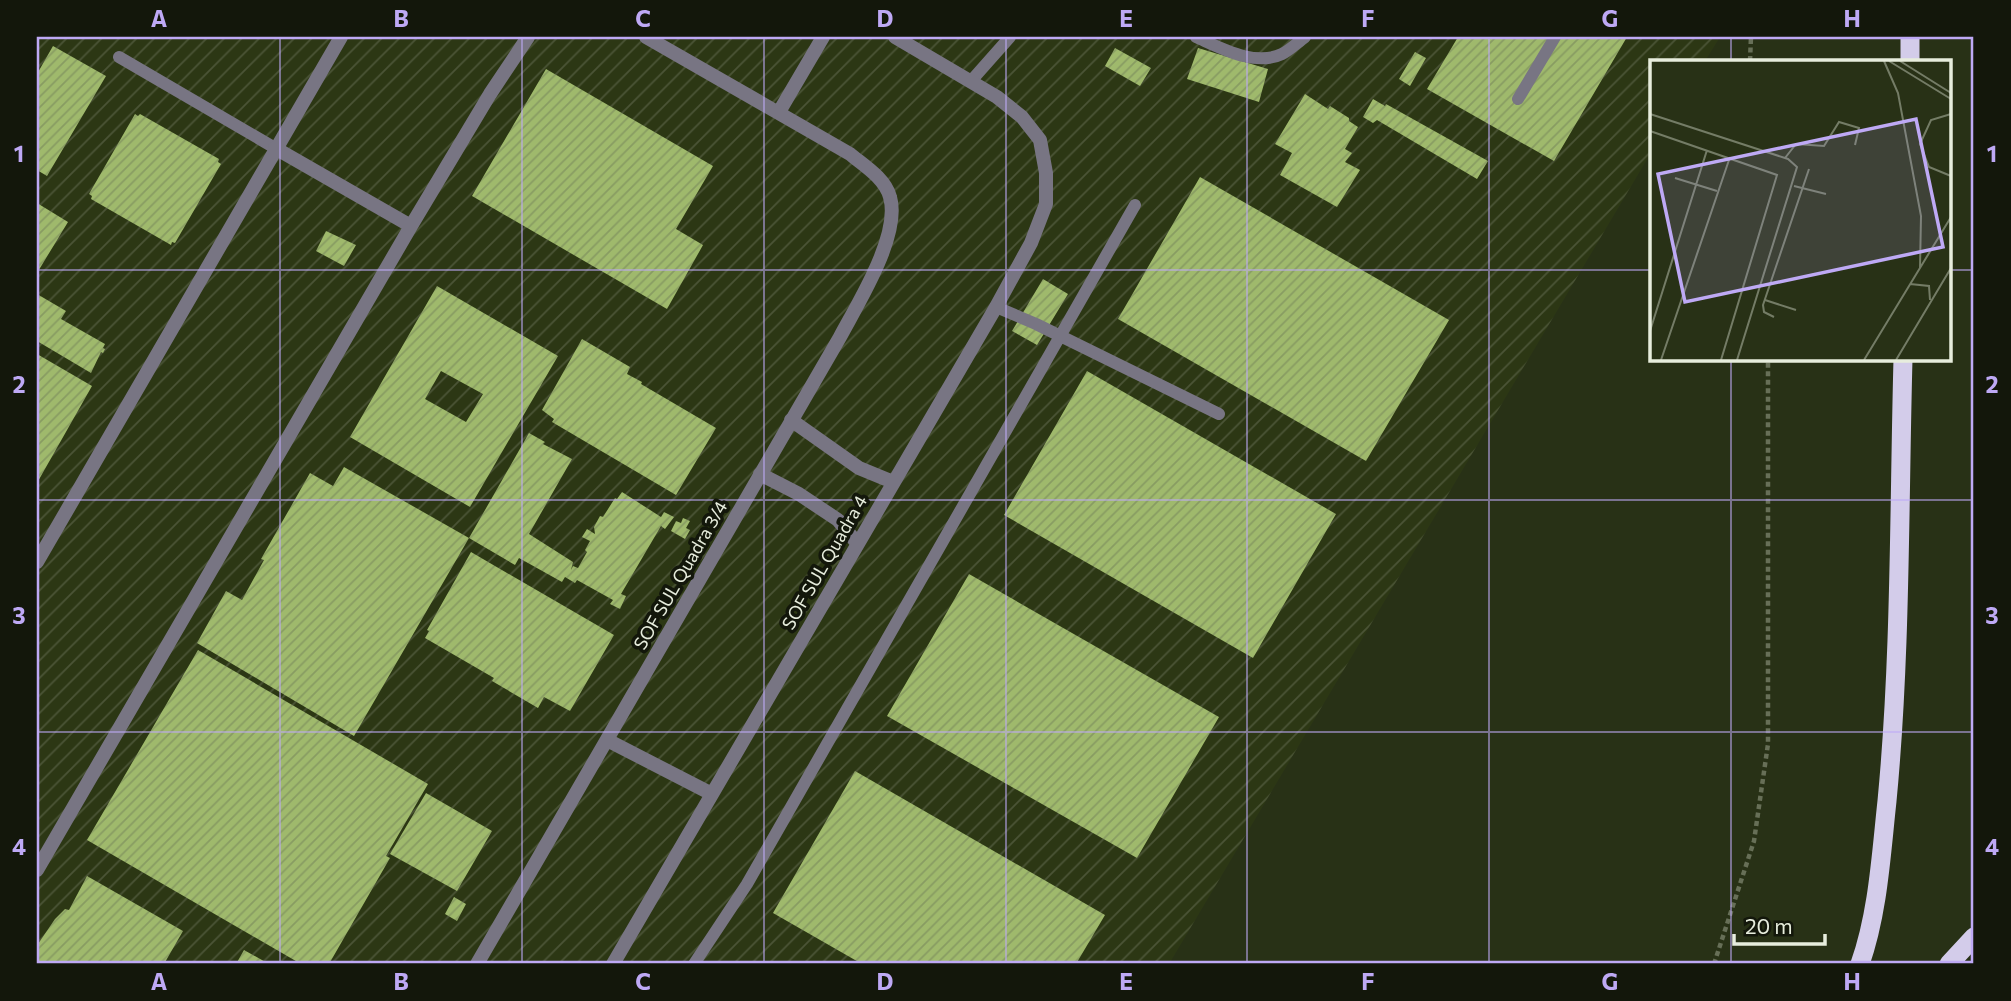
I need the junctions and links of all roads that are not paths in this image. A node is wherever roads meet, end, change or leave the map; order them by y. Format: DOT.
graph roads {
  1 [pos="341,37"];
  2 [pos="528,37"];
  3 [pos="646,37"];
  4 [pos="824,37"];
  5 [pos="895,37"];
  6 [pos="1010,37"];
  7 [pos="1196,37"];
  8 [pos="1305,37"];
  9 [pos="1555,37"];
  10 [pos="1910,37"];
  11 [pos="119,57"];
  12 [pos="1910,60"];
  13 [pos="971,81"];
  14 [pos="1518,99"];
  15 [pos="779,112"];
  16 [pos="275,148"];
  17 [pos="1135,205"];
  18 [pos="411,226"];
  19 [pos="996,307"];
  20 [pos="1059,335"];
  21 [pos="1903,360"];
  22 [pos="1219,414"];
  23 [pos="791,420"];
  24 [pos="760,474"];
  25 [pos="893,482"];
  26 [pos="857,543"];
  27 [pos="37,562"];
  28 [pos="607,740"];
  29 [pos="712,793"];
  30 [pos="37,870"];
  31 [pos="1974,937"];
  32 [pos="477,964"];
  33 [pos="613,964"];
  34 [pos="694,964"];
  35 [pos="1860,964"];
  36 [pos="1949,964"];
  1 -- 16 [label="street"];
  2 -- 18 [label="street"];
  3 -- 15 [label="street"];
  4 -- 15 [label="street"];
  5 -- 13 [label="street, SOF SUL Quadra 4"];
  6 -- 13 [label="lane"];
  7 -- 8 [label="lane"];
  9 -- 14 [label="lane"];
  10 -- 12 [label="highway"];
  11 -- 16 [label="lane"];
  13 -- 19 [label="street, SOF SUL Quadra 4"];
  15 -- 23 [label="street, SOF SUL Quadra 3/4"];
  16 -- 18 [label="street"];
  16 -- 27 [label="street"];
  17 -- 20 [label="lane"];
  18 -- 30 [label="street"];
  19 -- 20 [label="lane"];
  19 -- 25 [label="street, SOF SUL Quadra 4"];
  20 -- 22 [label="lane"];
  20 -- 34 [label="lane"];
  21 -- 35 [label="highway"];
  23 -- 24 [label="street, SOF SUL Quadra 3/4"];
  23 -- 25 [label="street"];
  24 -- 26 [label="street"];
  24 -- 28 [label="street, SOF SUL Quadra 3/4"];
  25 -- 26 [label="street, SOF SUL Quadra 4"];
  26 -- 29 [label="street, SOF SUL Quadra 4"];
  28 -- 29 [label="street"];
  28 -- 32 [label="street, SOF SUL Quadra 3/4"];
  29 -- 33 [label="street, SOF SUL Quadra 4"];
  31 -- 36 [label="highway"];
}
